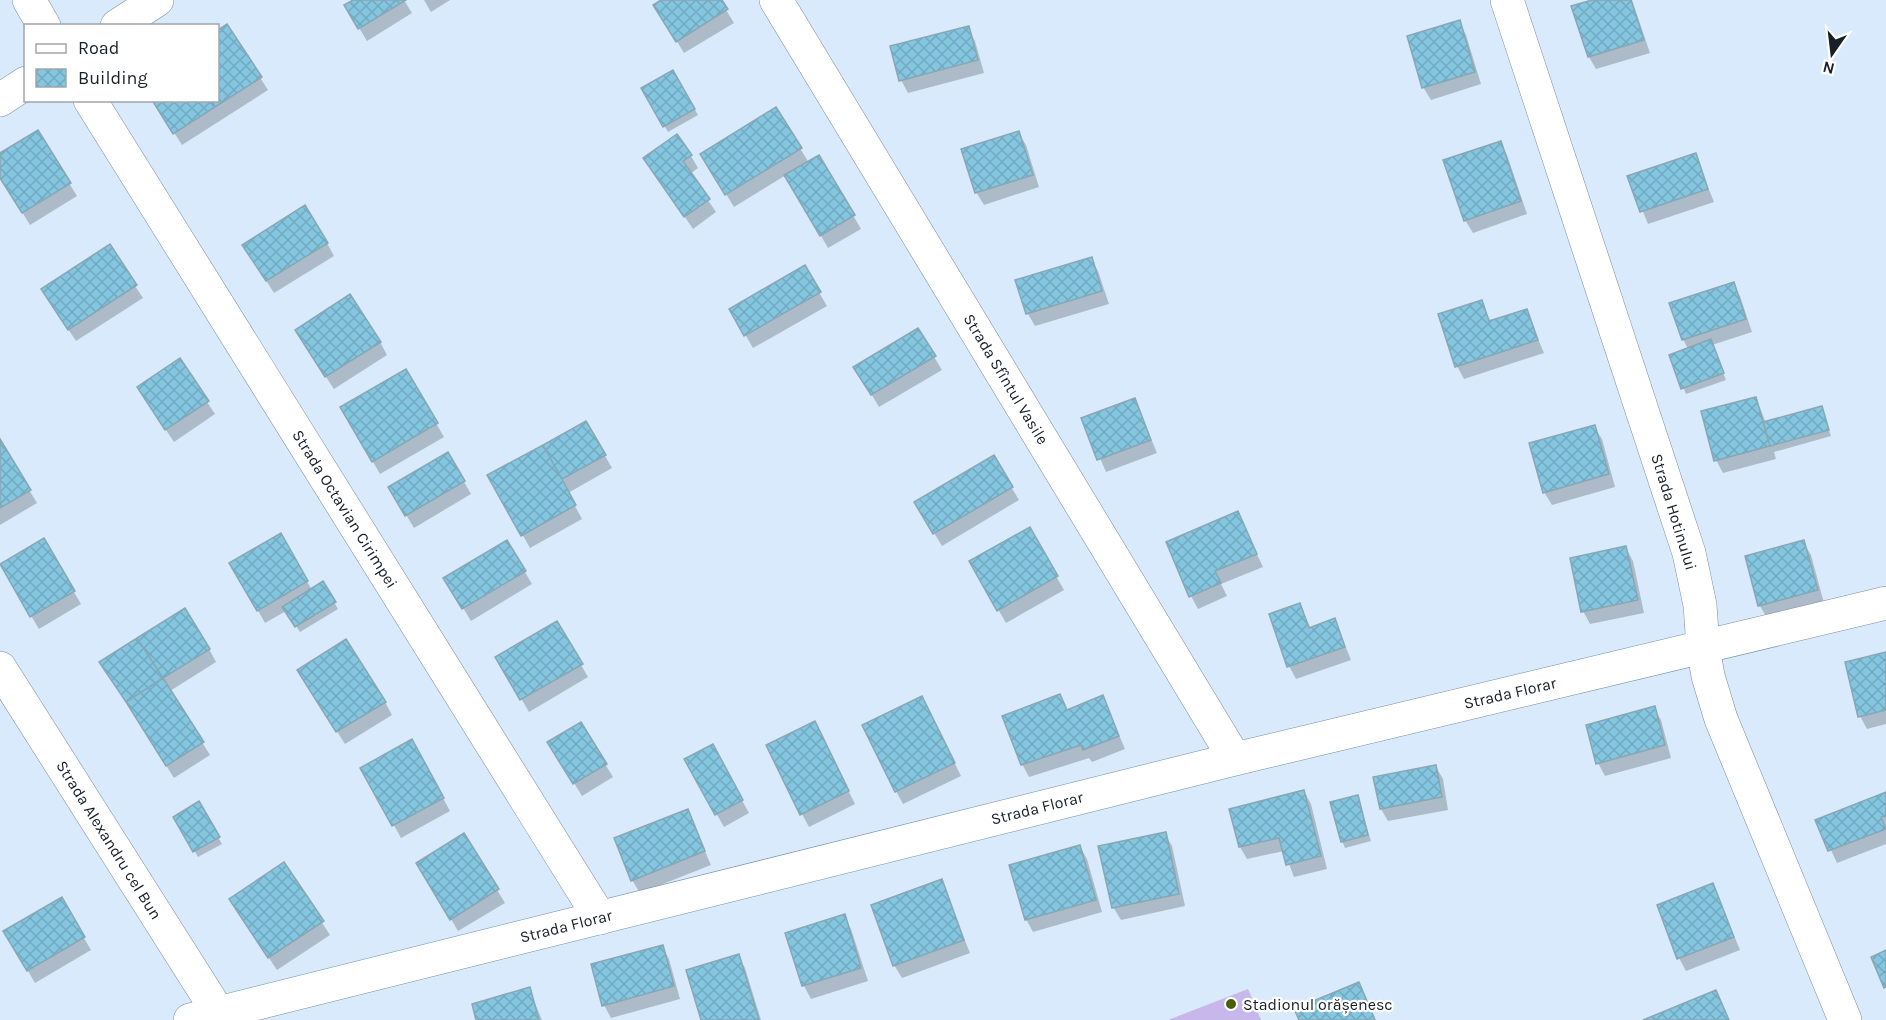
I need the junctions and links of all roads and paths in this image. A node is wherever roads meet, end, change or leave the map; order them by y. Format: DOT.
graph roads {
  1 [pos="29,0"];
  2 [pos="158,0"];
  3 [pos="776,0"];
  4 [pos="1507,0"];
  5 [pos="43,24"];
  6 [pos="120,24"];
  7 [pos="24,84"];
  8 [pos="0,100"];
  9 [pos="91,102"];
  10 [pos="1886,603"];
  11 [pos="1703,647"];
  12 [pos="0,668"];
  13 [pos="1235,759"];
  14 [pos="600,918"];
  15 [pos="204,1016"];
  16 [pos="1845,1020"];
  1 -- 5 [label="street"];
  2 -- 6 [label="street"];
  3 -- 13 [label="street, Strada Sfîntul Vasile"];
  4 -- 11 [label="street, Strada Hotinului"];
  7 -- 8 [label="street"];
  9 -- 14 [label="street, Strada Octavian Cirimpei"];
  10 -- 11 [label="street, Strada Florar"];
  11 -- 13 [label="street, Strada Florar"];
  11 -- 16 [label="street, Strada Hotinului"];
  12 -- 15 [label="street, Strada Alexandru cel Bun"];
  13 -- 14 [label="street, Strada Florar"];
  14 -- 15 [label="street, Strada Florar"];
}
